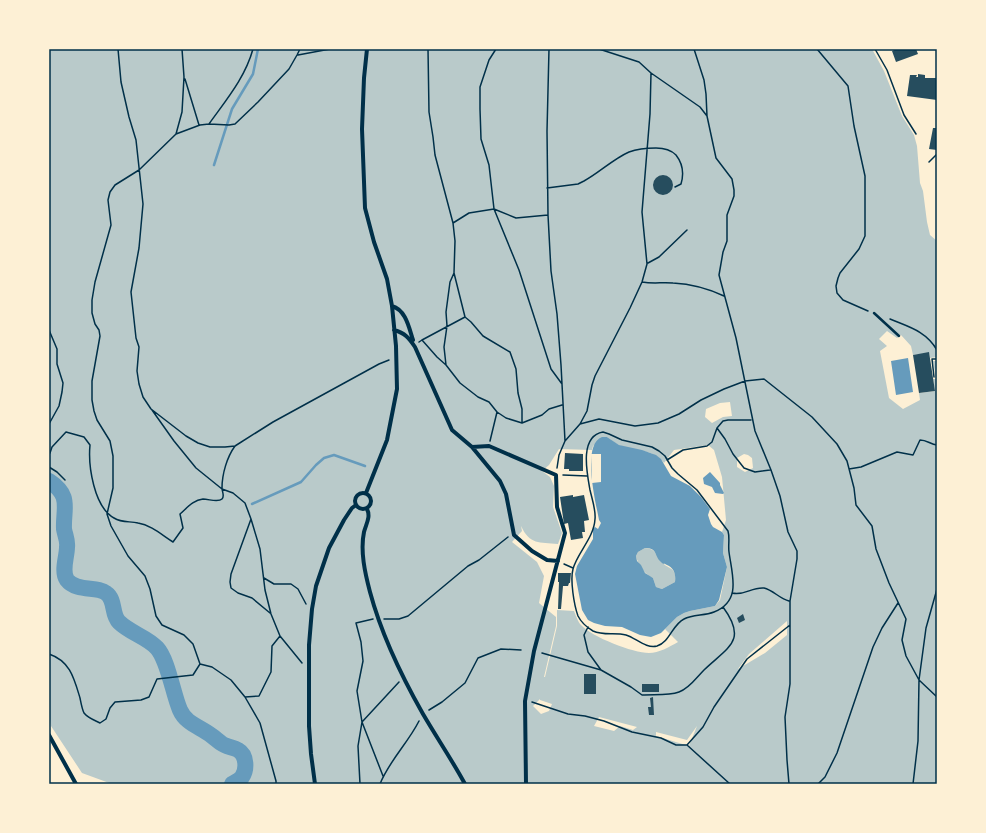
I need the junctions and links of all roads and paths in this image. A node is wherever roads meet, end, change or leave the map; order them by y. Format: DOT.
graph roads {
  1 [pos="118,49"];
  2 [pos="182,49"];
  3 [pos="253,49"];
  4 [pos="300,49"];
  5 [pos="330,49"];
  6 [pos="367,49"];
  7 [pos="428,49"];
  8 [pos="496,49"];
  9 [pos="549,49"];
  10 [pos="599,49"];
  11 [pos="694,49"];
  12 [pos="817,49"];
  13 [pos="875,49"];
  14 [pos="297,55"];
  15 [pos="651,72"];
  16 [pos="184,77"];
  17 [pos="707,116"];
  18 [pos="209,124"];
  19 [pos="200,126"];
  20 [pos="176,134"];
  21 [pos="916,134"];
  22 [pos="648,148"];
  23 [pos="937,154"];
  24 [pos="929,162"];
  25 [pos="139,170"];
  26 [pos="676,187"];
  27 [pos="547,188"];
  28 [pos="494,209"];
  29 [pos="548,215"];
  30 [pos="453,223"];
  31 [pos="687,230"];
  32 [pos="647,264"];
  33 [pos="454,273"];
  34 [pos="642,282"];
  35 [pos="724,296"];
  36 [pos="392,306"];
  37 [pos="874,313"];
  38 [pos="465,317"];
  39 [pos="888,318"];
  40 [pos="447,326"];
  41 [pos="49,330"];
  42 [pos="394,330"];
  43 [pos="899,336"];
  44 [pos="422,340"];
  45 [pos="415,347"];
  46 [pos="937,350"];
  47 [pos="417,352"];
  48 [pos="396,358"];
  49 [pos="937,359"];
  50 [pos="446,365"];
  51 [pos="934,377"];
  52 [pos="745,381"];
  53 [pos="562,384"];
  54 [pos="562,405"];
  55 [pos="151,409"];
  56 [pos="497,412"];
  57 [pos="752,420"];
  58 [pos="522,423"];
  59 [pos="49,424"];
  60 [pos="580,424"];
  61 [pos="717,428"];
  62 [pos="565,441"];
  63 [pos="937,445"];
  64 [pos="235,446"];
  65 [pos="489,446"];
  66 [pos="472,447"];
  67 [pos="49,452"];
  68 [pos="667,460"];
  69 [pos="49,467"];
  70 [pos="849,469"];
  71 [pos="771,470"];
  72 [pos="556,475"];
  73 [pos="587,476"];
  74 [pos="65,480"];
  75 [pos="222,489"];
  76 [pos="366,493"];
  77 [pos="356,505"];
  78 [pos="367,509"];
  79 [pos="107,514"];
  80 [pos="251,519"];
  81 [pos="514,535"];
  82 [pos="558,561"];
  83 [pos="573,568"];
  84 [pos="264,578"];
  85 [pos="937,589"];
  86 [pos="732,594"];
  87 [pos="790,601"];
  88 [pos="899,602"];
  89 [pos="307,604"];
  90 [pos="723,607"];
  91 [pos="271,614"];
  92 [pos="378,619"];
  93 [pos="790,625"];
  94 [pos="588,628"];
  95 [pos="280,636"];
  96 [pos="522,650"];
  97 [pos="542,653"];
  98 [pos="49,654"];
  99 [pos="200,664"];
  100 [pos="304,664"];
  101 [pos="601,670"];
  102 [pos="404,677"];
  103 [pos="919,680"];
  104 [pos="245,697"];
  105 [pos="937,697"];
  106 [pos="532,702"];
  107 [pos="423,714"];
  108 [pos="362,722"];
  109 [pos="49,735"];
  110 [pos="687,745"];
  111 [pos="383,776"];
  112 [pos="76,784"];
  113 [pos="276,784"];
  114 [pos="315,784"];
  115 [pos="360,784"];
  116 [pos="380,784"];
  117 [pos="466,784"];
  118 [pos="526,784"];
  119 [pos="730,784"];
  120 [pos="789,784"];
  121 [pos="818,784"];
  122 [pos="913,784"];
  1 -- 25 [label="path"];
  2 -- 16 [label="path"];
  3 -- 18 [label="path"];
  4 -- 14 [label="path"];
  5 -- 14 [label="path"];
  6 -- 36 [label="street"];
  7 -- 30 [label="path"];
  8 -- 28 [label="path"];
  9 -- 27 [label="path"];
  10 -- 15 [label="path"];
  11 -- 17 [label="path"];
  12 -- 37 [label="path"];
  13 -- 21 [label="path"];
  14 -- 18 [label="path"];
  15 -- 17 [label="path"];
  15 -- 22 [label="path"];
  16 -- 19 [label="path"];
  16 -- 20 [label="path"];
  17 -- 35 [label="path"];
  18 -- 19 [label="path"];
  19 -- 20 [label="path"];
  20 -- 25 [label="path"];
  22 -- 26 [label="path"];
  22 -- 27 [label="path"];
  22 -- 32 [label="path"];
  23 -- 24 [label="path"];
  25 -- 55 [label="path"];
  25 -- 79 [label="path"];
  27 -- 29 [label="path"];
  28 -- 29 [label="path"];
  28 -- 30 [label="path"];
  28 -- 53 [label="path"];
  29 -- 53 [label="path"];
  30 -- 33 [label="path"];
  31 -- 32 [label="path"];
  32 -- 34 [label="path"];
  33 -- 38 [label="path"];
  33 -- 40 [label="path"];
  34 -- 35 [label="path"];
  34 -- 60 [label="path"];
  35 -- 52 [label="path"];
  36 -- 42 [label="street"];
  36 -- 47 [label="street"];
  37 -- 43 [label="lane"];
  38 -- 40 [label="path"];
  38 -- 58 [label="path"];
  39 -- 46 [label="path"];
  40 -- 44 [label="path"];
  40 -- 50 [label="path"];
  41 -- 59 [label="path"];
  42 -- 45 [label="street"];
  42 -- 48 [label="street"];
  44 -- 45 [label="path"];
  44 -- 50 [label="path"];
  45 -- 47 [label="street"];
  47 -- 66 [label="street"];
  48 -- 64 [label="path"];
  48 -- 76 [label="street"];
  49 -- 51 [label="path"];
  50 -- 56 [label="path"];
  52 -- 57 [label="path"];
  52 -- 60 [label="path"];
  52 -- 70 [label="path"];
  53 -- 54 [label="path"];
  54 -- 58 [label="path"];
  54 -- 62 [label="path"];
  55 -- 64 [label="path"];
  55 -- 75 [label="path"];
  56 -- 58 [label="path"];
  56 -- 65 [label="path"];
  57 -- 61 [label="path"];
  57 -- 71 [label="path"];
  60 -- 62 [label="path"];
  61 -- 68 [label="path"];
  61 -- 71 [label="path"];
  62 -- 72 [label="path"];
  63 -- 70 [label="path"];
  64 -- 75 [label="path"];
  65 -- 66 [label="street"];
  65 -- 72 [label="street"];
  66 -- 81 [label="street"];
  67 -- 79 [label="path"];
  68 -- 73 [label="path"];
  68 -- 86 [label="path"];
  69 -- 74 [label="path"];
  70 -- 88 [label="path"];
  71 -- 87 [label="path"];
  72 -- 73 [label="path"];
  72 -- 82 [label="street"];
  73 -- 83 [label="path"];
  75 -- 79 [label="path"];
  75 -- 80 [label="path"];
  76 -- 77 [label="street"];
  76 -- 78 [label="street"];
  77 -- 78 [label="street"];
  77 -- 114 [label="street"];
  78 -- 92 [label="street"];
  79 -- 99 [label="path"];
  80 -- 84 [label="path"];
  80 -- 91 [label="path"];
  81 -- 82 [label="street"];
  81 -- 92 [label="path"];
  82 -- 83 [label="path"];
  82 -- 118 [label="street"];
  83 -- 94 [label="path"];
  84 -- 89 [label="path"];
  84 -- 91 [label="path"];
  85 -- 103 [label="path"];
  86 -- 87 [label="path"];
  86 -- 90 [label="path"];
  87 -- 93 [label="path"];
  88 -- 103 [label="path"];
  88 -- 121 [label="path"];
  90 -- 94 [label="path"];
  90 -- 101 [label="path"];
  91 -- 95 [label="path"];
  92 -- 102 [label="street"];
  92 -- 108 [label="path"];
  93 -- 110 [label="path"];
  93 -- 120 [label="path"];
  94 -- 101 [label="path"];
  95 -- 100 [label="path"];
  95 -- 104 [label="path"];
  96 -- 107 [label="path"];
  97 -- 101 [label="path"];
  98 -- 99 [label="path"];
  99 -- 104 [label="path"];
  102 -- 107 [label="street"];
  102 -- 108 [label="path"];
  103 -- 105 [label="path"];
  103 -- 122 [label="path"];
  104 -- 113 [label="path"];
  106 -- 110 [label="path"];
  107 -- 111 [label="path"];
  107 -- 117 [label="street"];
  108 -- 111 [label="path"];
  108 -- 115 [label="path"];
  109 -- 112 [label="street"];
  110 -- 119 [label="path"];
  111 -- 116 [label="path"];
}
